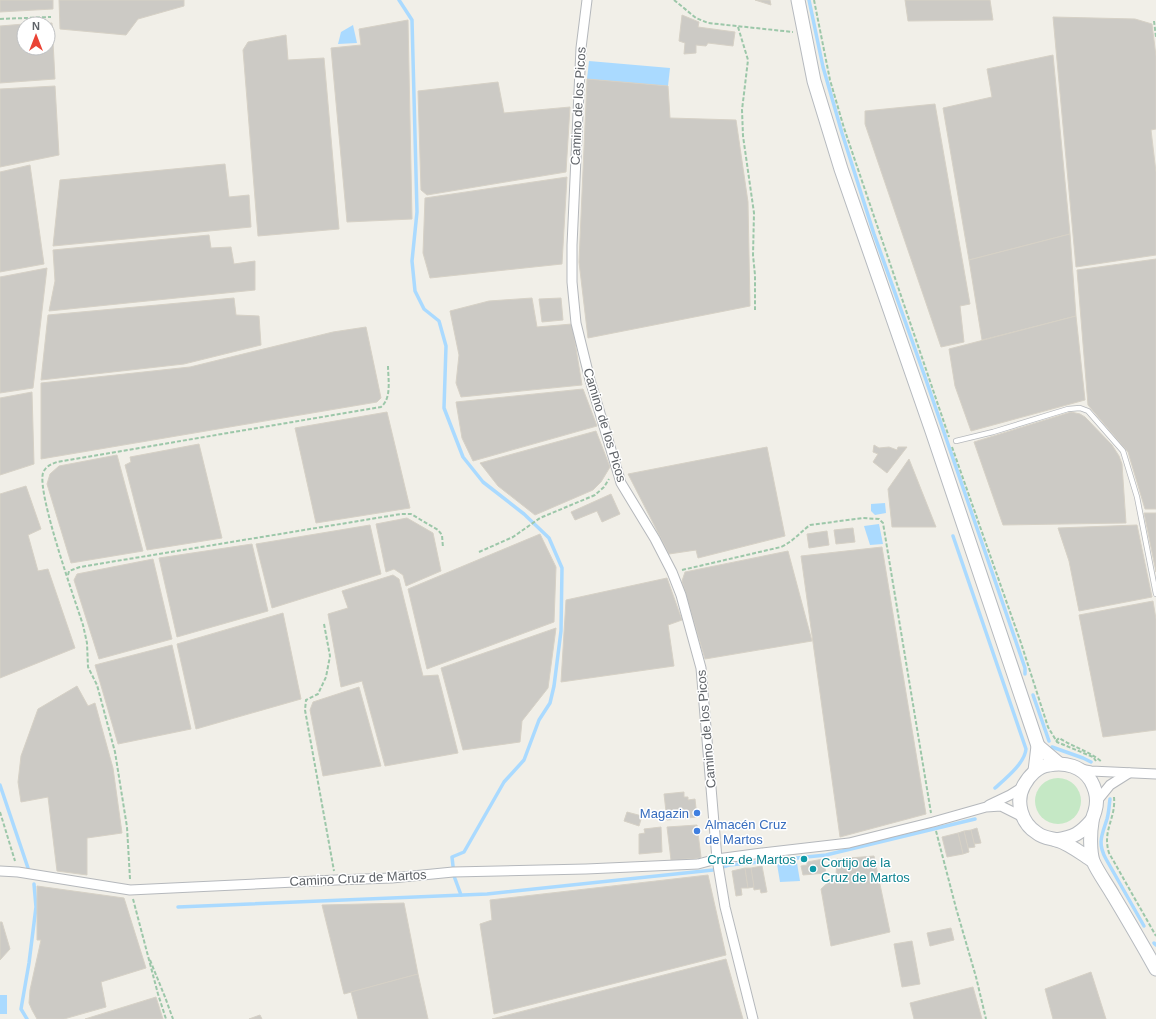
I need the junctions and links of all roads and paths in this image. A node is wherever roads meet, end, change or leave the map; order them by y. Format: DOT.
graph roads {
  1 [pos="587,0"];
  2 [pos="674,0"];
  3 [pos="798,0"];
  4 [pos="814,0"];
  5 [pos="16,18"];
  6 [pos="0,19"];
  7 [pos="1154,22"];
  8 [pos="738,27"];
  9 [pos="804,33"];
  10 [pos="1156,37"];
  11 [pos="755,310"];
  12 [pos="388,365"];
  13 [pos="949,438"];
  14 [pos="956,441"];
  15 [pos="951,445"];
  16 [pos="616,468"];
  17 [pos="443,548"];
  18 [pos="479,552"];
  19 [pos="672,572"];
  20 [pos="67,576"];
  21 [pos="1156,594"];
  22 [pos="324,624"];
  23 [pos="1056,741"];
  24 [pos="1038,746"];
  25 [pos="1058,763"];
  26 [pos="1077,768"];
  27 [pos="1035,771"];
  28 [pos="1108,771"];
  29 [pos="1129,773"];
  30 [pos="1156,774"];
  31 [pos="1110,785"];
  32 [pos="1023,787"];
  33 [pos="1097,801"];
  34 [pos="986,807"];
  35 [pos="0,812"];
  36 [pos="1023,817"];
  37 [pos="1092,820"];
  38 [pos="933,822"];
  39 [pos="938,835"];
  40 [pos="1056,840"];
  41 [pos="1093,861"];
  42 [pos="718,866"];
  43 [pos="0,871"];
  44 [pos="18,872"];
  45 [pos="336,880"];
  46 [pos="130,890"];
  47 [pos="1156,936"];
  48 [pos="147,954"];
  49 [pos="1156,969"];
  50 [pos="166,1019"];
  51 [pos="173,1019"];
  52 [pos="753,1019"];
  53 [pos="986,1019"];
  1 -- 16 [label="street, Camino de los Picos"];
  2 -- 8 [label="path"];
  3 -- 9 [label="main road"];
  4 -- 13 [label="path"];
  5 -- 6 [label="path"];
  7 -- 10 [label="path"];
  8 -- 9 [label="path"];
  8 -- 11 [label="path"];
  9 -- 24 [label="main road"];
  12 -- 20 [label="path"];
  14 -- 21 [label="lane"];
  15 -- 23 [label="path"];
  16 -- 18 [label="path"];
  16 -- 19 [label="street, Camino de los Picos"];
  17 -- 20 [label="path"];
  19 -- 38 [label="path"];
  19 -- 42 [label="street, Camino de los Picos"];
  20 -- 46 [label="path"];
  22 -- 45 [label="path"];
  23 -- 24 [label="path"];
  23 -- 28 [label="path"];
  23 -- 28 [label="path"];
  24 -- 25 [label="main road"];
  24 -- 27 [label="main road"];
  25 -- 26 [label="main road"];
  25 -- 27 [label="main road"];
  26 -- 28 [label="street"];
  26 -- 33 [label="main road"];
  27 -- 32 [label="main road"];
  28 -- 29 [label="street"];
  29 -- 30 [label="street"];
  29 -- 31 [label="street"];
  31 -- 33 [label="street"];
  31 -- 47 [label="path"];
  32 -- 34 [label="street"];
  32 -- 36 [label="main road"];
  33 -- 37 [label="main road"];
  34 -- 36 [label="street"];
  34 -- 38 [label="street"];
  35 -- 44 [label="path"];
  36 -- 40 [label="main road"];
  37 -- 40 [label="main road"];
  37 -- 41 [label="main road"];
  38 -- 42 [label="street"];
  39 -- 53 [label="path"];
  40 -- 41 [label="main road"];
  41 -- 49 [label="main road"];
  42 -- 45 [label="street, Camino Cruz de Martos"];
  42 -- 52 [label="street, Camino de los Picos"];
  43 -- 44 [label="street, Camino Cruz de Martos"];
  44 -- 46 [label="street, Camino Cruz de Martos"];
  45 -- 46 [label="street, Camino Cruz de Martos"];
  46 -- 48 [label="path"];
  48 -- 50 [label="path"];
  48 -- 51 [label="path"];
}
